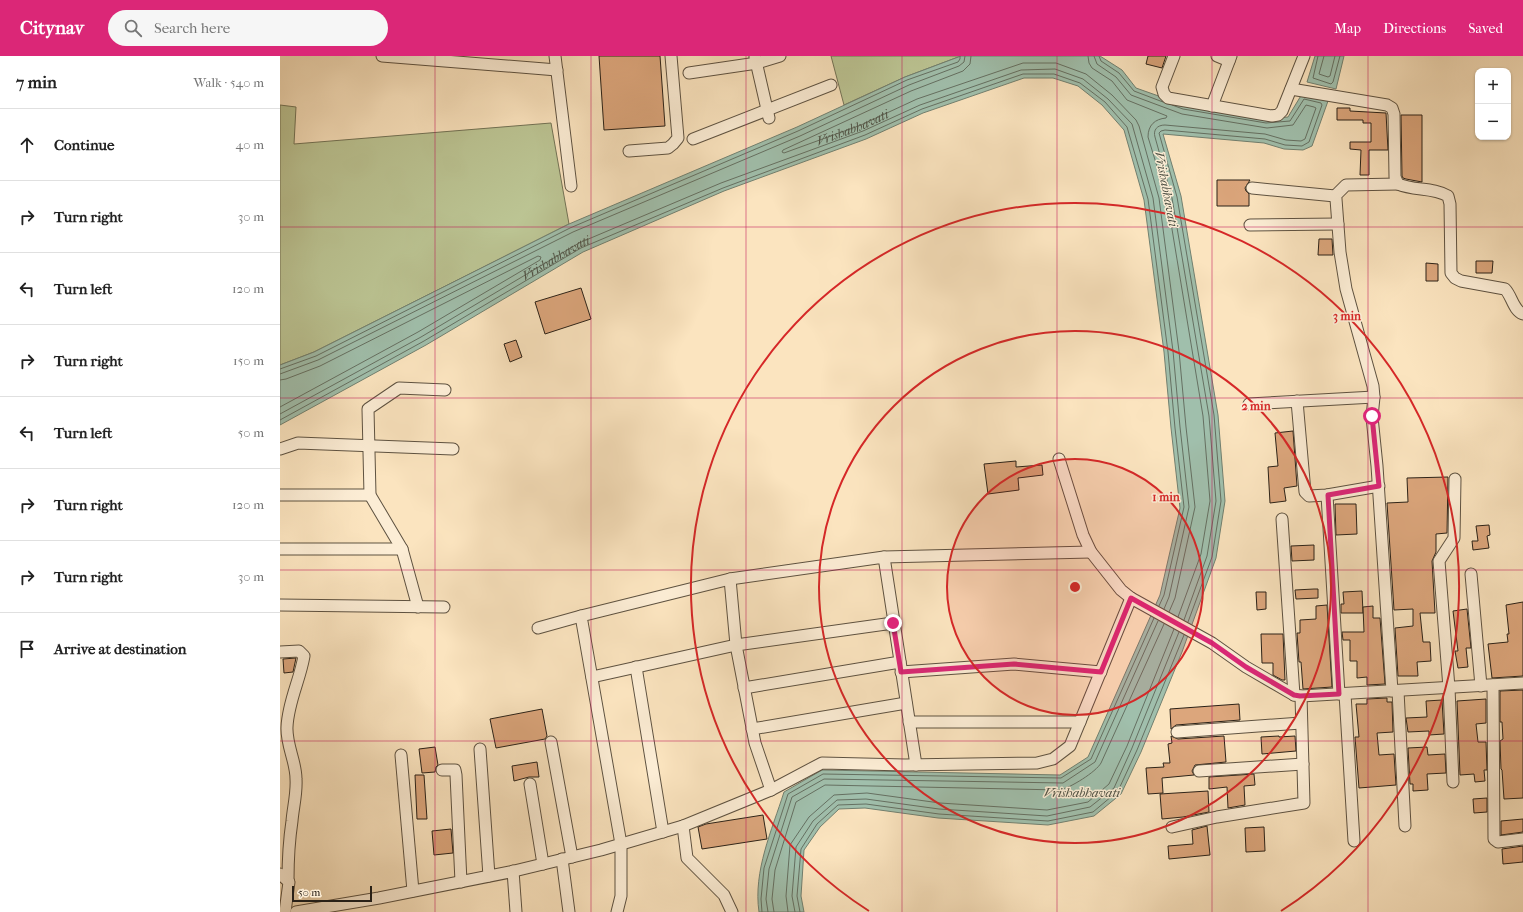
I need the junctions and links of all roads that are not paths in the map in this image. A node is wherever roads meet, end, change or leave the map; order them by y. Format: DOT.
graph roads {
  1 [pos="382,56"];
  2 [pos="555,56"];
  3 [pos="671,56"];
  4 [pos="780,56"];
  5 [pos="1174,56"];
  6 [pos="1217,56"];
  7 [pos="1304,56"];
  8 [pos="1230,58"];
  9 [pos="756,60"];
  10 [pos="556,70"];
  11 [pos="689,73"];
  12 [pos="831,85"];
  13 [pos="1296,89"];
  14 [pos="1212,106"];
  15 [pos="768,114"];
  16 [pos="693,138"];
  17 [pos="629,151"];
  18 [pos="1398,184"];
  19 [pos="571,186"];
  20 [pos="1252,188"];
  21 [pos="1335,196"];
  22 [pos="1338,224"];
  23 [pos="1250,225"];
  24 [pos="1523,314"];
  25 [pos="445,390"];
  26 [pos="1374,397"];
  27 [pos="1297,402"];
  28 [pos="1249,404"];
  29 [pos="369,446"];
  30 [pos="280,449"];
  31 [pos="454,449"];
  32 [pos="1059,459"];
  33 [pos="1455,479"];
  34 [pos="1379,486"];
  35 [pos="280,494"];
  36 [pos="370,495"];
  37 [pos="1328,495"];
  38 [pos="1282,519"];
  39 [pos="280,549"];
  40 [pos="402,549"];
  41 [pos="1091,552"];
  42 [pos="884,557"];
  43 [pos="1471,574"];
  44 [pos="730,579"];
  45 [pos="1134,599"];
  46 [pos="280,605"];
  47 [pos="418,607"];
  48 [pos="444,607"];
  49 [pos="581,616"];
  50 [pos="893,623"];
  51 [pos="538,628"];
  52 [pos="736,645"];
  53 [pos="280,652"];
  54 [pos="636,667"];
  55 [pos="900,667"];
  56 [pos="1101,672"];
  57 [pos="592,677"];
  58 [pos="1523,684"];
  59 [pos="1493,685"];
  60 [pos="1481,686"];
  61 [pos="744,688"];
  62 [pos="1449,688"];
  63 [pos="1395,691"];
  64 [pos="1342,694"];
  65 [pos="1297,696"];
  66 [pos="906,703"];
  67 [pos="909,722"];
  68 [pos="1080,722"];
  69 [pos="1301,723"];
  70 [pos="752,729"];
  71 [pos="1177,732"];
  72 [pos="551,742"];
  73 [pos="480,749"];
  74 [pos="402,755"];
  75 [pos="1303,764"];
  76 [pos="916,765"];
  77 [pos="442,770"];
  78 [pos="1199,770"];
  79 [pos="1453,782"];
  80 [pos="530,784"];
  81 [pos="771,790"];
  82 [pos="683,826"];
  83 [pos="1405,826"];
  84 [pos="1172,827"];
  85 [pos="663,832"];
  86 [pos="1523,839"];
  87 [pos="1354,841"];
  88 [pos="621,844"];
  89 [pos="567,858"];
  90 [pos="542,864"];
  91 [pos="514,871"];
  92 [pos="489,876"];
  93 [pos="284,877"];
  94 [pos="461,882"];
  95 [pos="413,891"];
  96 [pos="285,912"];
  97 [pos="296,912"];
  98 [pos="516,912"];
  99 [pos="569,912"];
  100 [pos="617,912"];
  101 [pos="732,912"];
  1 -- 10 [label="street"];
  2 -- 10 [label="street"];
  3 -- 17 [label="street"];
  4 -- 9 [label="street"];
  5 -- 14 [label="street"];
  6 -- 8 [label="street"];
  7 -- 13 [label="street"];
  8 -- 14 [label="street"];
  9 -- 11 [label="street"];
  9 -- 15 [label="street"];
  10 -- 19 [label="street"];
  12 -- 15 [label="street"];
  13 -- 14 [label="street"];
  13 -- 18 [label="street"];
  15 -- 16 [label="street"];
  18 -- 21 [label="street"];
  18 -- 24 [label="street"];
  20 -- 21 [label="street"];
  21 -- 22 [label="street"];
  22 -- 23 [label="street"];
  22 -- 26 [label="street"];
  25 -- 29 [label="street"];
  26 -- 27 [label="street"];
  26 -- 34 [label="street"];
  27 -- 28 [label="street"];
  27 -- 37 [label="street"];
  29 -- 30 [label="street"];
  29 -- 31 [label="street"];
  29 -- 36 [label="street"];
  32 -- 41 [label="street"];
  33 -- 62 [label="street"];
  34 -- 37 [label="street"];
  34 -- 63 [label="street"];
  35 -- 36 [label="street"];
  36 -- 40 [label="street"];
  37 -- 64 [label="street"];
  38 -- 65 [label="street"];
  39 -- 40 [label="street"];
  40 -- 47 [label="street"];
  41 -- 42 [label="street"];
  41 -- 45 [label="street"];
  42 -- 44 [label="street"];
  42 -- 50 [label="street"];
  43 -- 60 [label="street"];
  44 -- 49 [label="street"];
  44 -- 52 [label="street"];
  45 -- 56 [label="street"];
  45 -- 65 [label="street"];
  46 -- 47 [label="street"];
  47 -- 48 [label="street"];
  49 -- 51 [label="street"];
  49 -- 57 [label="street"];
  50 -- 52 [label="street"];
  50 -- 55 [label="street"];
  52 -- 54 [label="street"];
  52 -- 61 [label="street"];
  53 -- 93 [label="street"];
  54 -- 57 [label="street"];
  54 -- 85 [label="street"];
  55 -- 56 [label="street"];
  55 -- 61 [label="street"];
  55 -- 66 [label="street"];
  56 -- 68 [label="street"];
  57 -- 88 [label="street"];
  58 -- 59 [label="street"];
  59 -- 60 [label="street"];
  59 -- 86 [label="street"];
  60 -- 62 [label="street"];
  61 -- 70 [label="street"];
  62 -- 63 [label="street"];
  62 -- 79 [label="street"];
  63 -- 64 [label="street"];
  63 -- 83 [label="street"];
  64 -- 65 [label="street"];
  64 -- 87 [label="street"];
  65 -- 69 [label="street"];
  66 -- 67 [label="street"];
  66 -- 70 [label="street"];
  67 -- 68 [label="street"];
  67 -- 76 [label="street"];
  68 -- 76 [label="street"];
  69 -- 71 [label="street"];
  69 -- 75 [label="street"];
  70 -- 81 [label="street"];
  72 -- 89 [label="street"];
  73 -- 92 [label="street"];
  74 -- 95 [label="street"];
  75 -- 78 [label="street"];
  75 -- 84 [label="street"];
  76 -- 81 [label="street"];
  77 -- 94 [label="street"];
  80 -- 90 [label="street"];
  81 -- 82 [label="street"];
  82 -- 85 [label="street"];
  82 -- 101 [label="street"];
  85 -- 88 [label="street"];
  88 -- 89 [label="street"];
  88 -- 100 [label="street"];
  89 -- 90 [label="street"];
  89 -- 99 [label="street"];
  90 -- 91 [label="street"];
  91 -- 92 [label="street"];
  91 -- 98 [label="street"];
  92 -- 94 [label="street"];
  93 -- 96 [label="street"];
  94 -- 95 [label="street"];
  95 -- 97 [label="street"];
}
